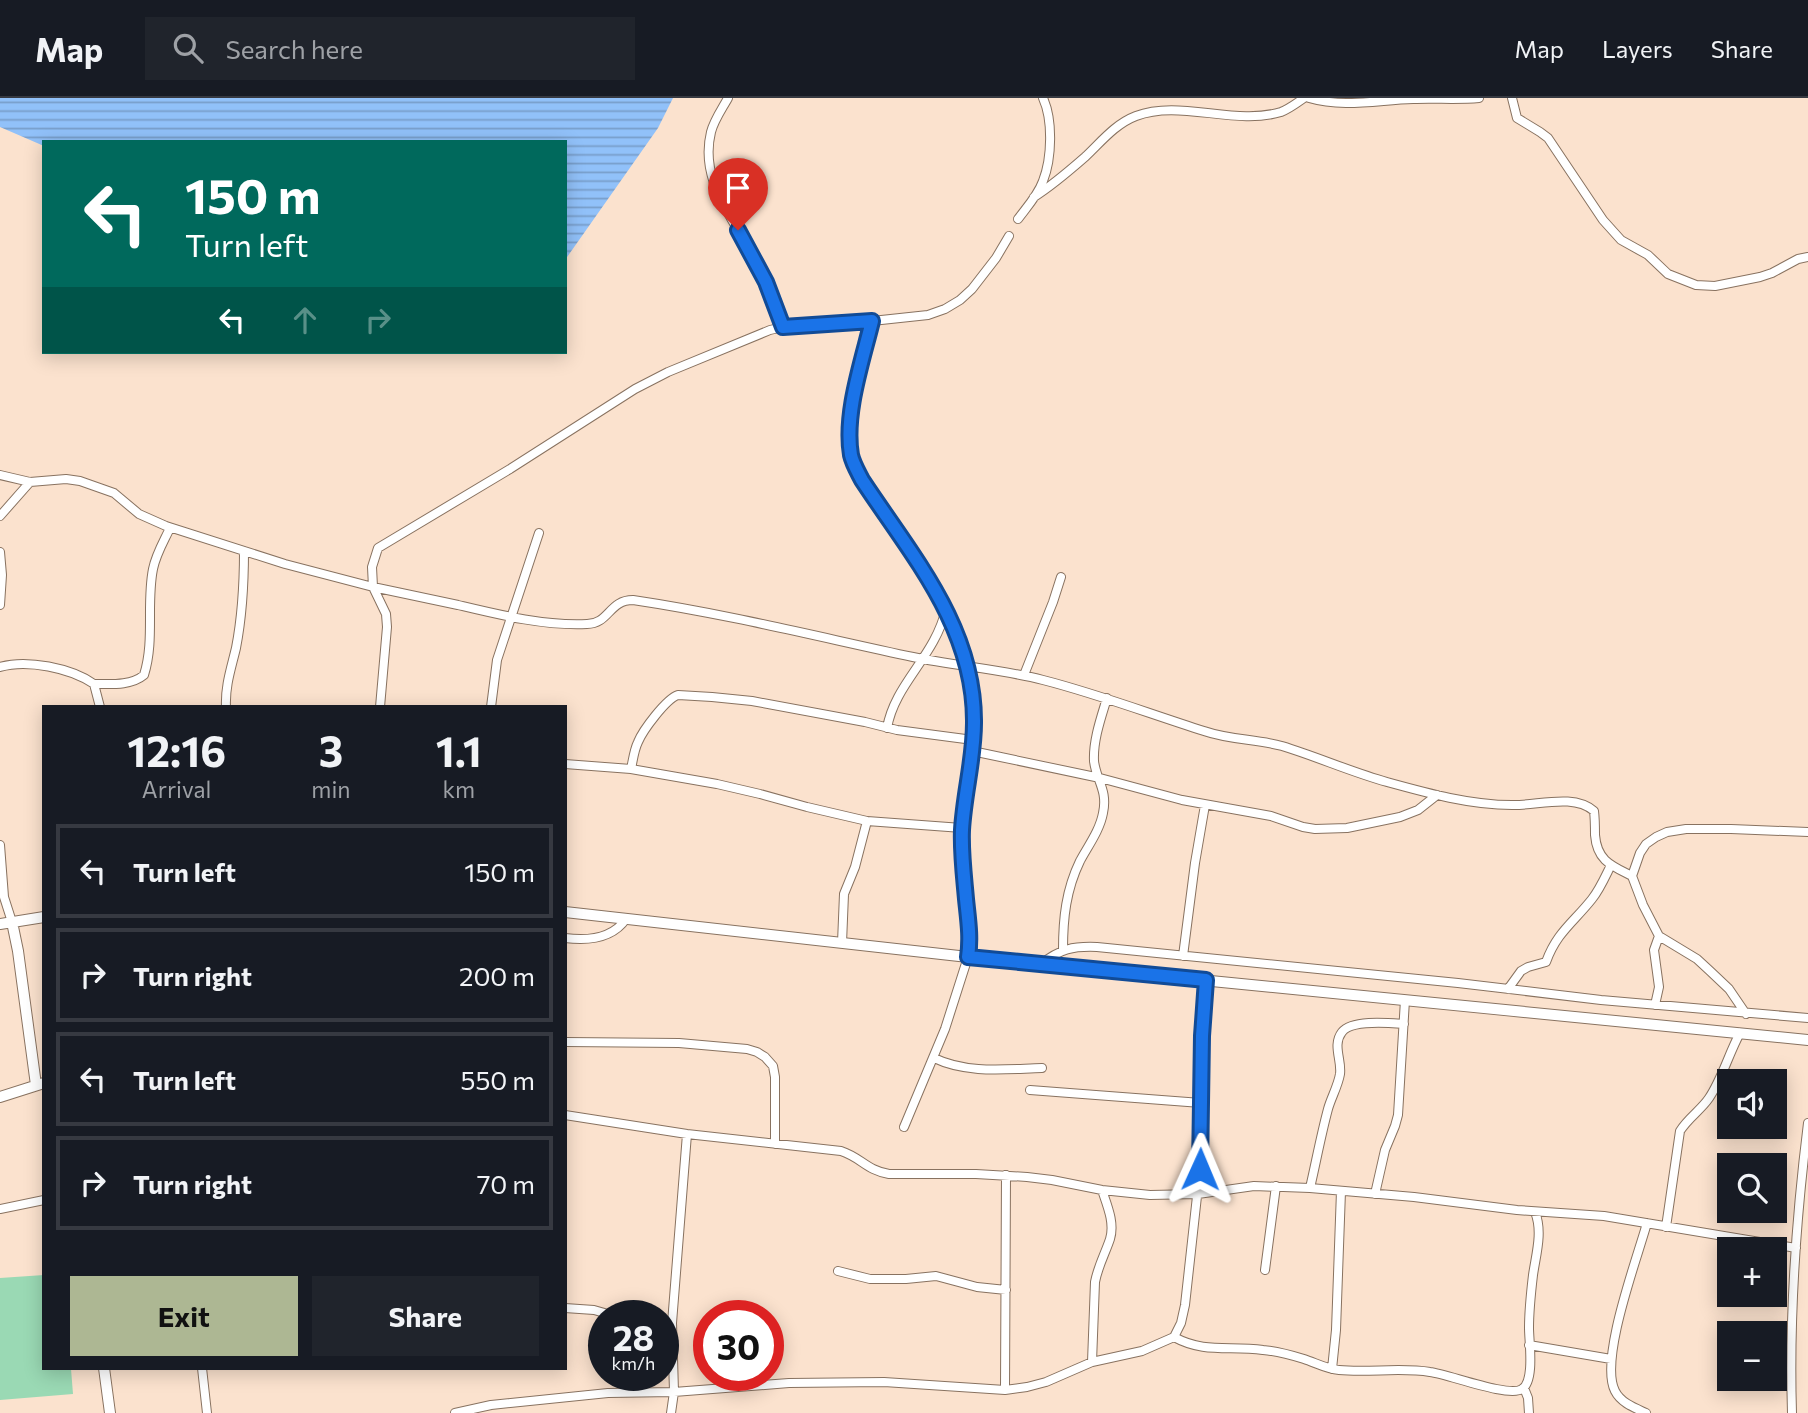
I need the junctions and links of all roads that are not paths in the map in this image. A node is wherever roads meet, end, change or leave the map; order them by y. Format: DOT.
graph roads {
  1 [pos="728,98"];
  2 [pos="1043,98"];
  3 [pos="1307,98"];
  4 [pos="1479,98"];
  5 [pos="1512,98"];
  6 [pos="1354,101"];
  7 [pos="1034,197"];
  8 [pos="1018,219"];
  9 [pos="1009,236"];
  10 [pos="1808,257"];
  11 [pos="872,321"];
  12 [pos="783,327"];
  13 [pos="0,475"];
  14 [pos="30,482"];
  15 [pos="0,516"];
  16 [pos="170,528"];
  17 [pos="539,533"];
  18 [pos="244,551"];
  19 [pos="0,552"];
  20 [pos="1061,577"];
  21 [pos="373,587"];
  22 [pos="0,605"];
  23 [pos="947,609"];
  24 [pos="510,617"];
  25 [pos="924,659"];
  26 [pos="968,666"];
  27 [pos="0,667"];
  28 [pos="1024,676"];
  29 [pos="94,684"];
  30 [pos="1107,698"];
  31 [pos="99,705"];
  32 [pos="226,705"];
  33 [pos="380,705"];
  34 [pos="491,705"];
  35 [pos="887,728"];
  36 [pos="973,740"];
  37 [pos="972,751"];
  38 [pos="567,764"];
  39 [pos="631,769"];
  40 [pos="1100,778"];
  41 [pos="1437,794"];
  42 [pos="1206,805"];
  43 [pos="867,821"];
  44 [pos="962,828"];
  45 [pos="1808,832"];
  46 [pos="0,845"];
  47 [pos="1611,865"];
  48 [pos="1632,876"];
  49 [pos="567,912"];
  50 [pos="42,917"];
  51 [pos="626,919"];
  52 [pos="12,922"];
  53 [pos="0,924"];
  54 [pos="1659,936"];
  55 [pos="567,938"];
  56 [pos="842,943"];
  57 [pos="1063,950"];
  58 [pos="1183,956"];
  59 [pos="968,957"];
  60 [pos="1041,964"];
  61 [pos="1206,980"];
  62 [pos="1508,989"];
  63 [pos="1405,1000"];
  64 [pos="1655,1005"];
  65 [pos="1746,1014"];
  66 [pos="1808,1018"];
  67 [pos="1405,1024"];
  68 [pos="1740,1033"];
  69 [pos="1808,1040"];
  70 [pos="567,1042"];
  71 [pos="933,1058"];
  72 [pos="1042,1068"];
  73 [pos="40,1084"];
  74 [pos="1030,1090"];
  75 [pos="0,1097"];
  76 [pos="1201,1103"];
  77 [pos="567,1115"];
  78 [pos="1808,1123"];
  79 [pos="904,1127"];
  80 [pos="687,1134"];
  81 [pos="775,1144"];
  82 [pos="1006,1175"];
  83 [pos="1276,1186"];
  84 [pos="1310,1188"];
  85 [pos="1102,1190"];
  86 [pos="1341,1191"];
  87 [pos="1198,1194"];
  88 [pos="1375,1194"];
  89 [pos="42,1200"];
  90 [pos="0,1209"];
  91 [pos="1535,1212"];
  92 [pos="1647,1223"];
  93 [pos="1666,1227"];
  94 [pos="1796,1248"];
  95 [pos="1265,1270"];
  96 [pos="838,1271"];
  97 [pos="1006,1290"];
  98 [pos="669,1300"];
  99 [pos="567,1308"];
  100 [pos="588,1310"];
  101 [pos="1174,1337"];
  102 [pos="1529,1345"];
  103 [pos="1611,1359"];
  104 [pos="1092,1362"];
  105 [pos="1332,1369"];
  106 [pos="104,1370"];
  107 [pos="202,1370"];
  108 [pos="1524,1388"];
  109 [pos="1006,1390"];
  110 [pos="674,1392"];
  111 [pos="110,1413"];
  112 [pos="207,1413"];
  113 [pos="455,1413"];
  114 [pos="671,1413"];
  115 [pos="1529,1413"];
  116 [pos="1646,1413"];
  117 [pos="1792,1413"];
  1 -- 12 [label="street"];
  2 -- 7 [label="street"];
  3 -- 6 [label="street"];
  3 -- 7 [label="street"];
  4 -- 6 [label="street"];
  5 -- 10 [label="street"];
  7 -- 8 [label="street"];
  9 -- 11 [label="street"];
  11 -- 12 [label="street"];
  11 -- 23 [label="street"];
  12 -- 21 [label="street"];
  13 -- 14 [label="street"];
  14 -- 15 [label="street"];
  14 -- 16 [label="street"];
  16 -- 18 [label="street"];
  16 -- 29 [label="street"];
  17 -- 24 [label="street"];
  18 -- 21 [label="street"];
  18 -- 32 [label="street"];
  19 -- 22 [label="street"];
  20 -- 28 [label="street"];
  21 -- 24 [label="street"];
  21 -- 33 [label="street"];
  23 -- 25 [label="street"];
  23 -- 26 [label="street"];
  24 -- 25 [label="street"];
  24 -- 34 [label="street"];
  25 -- 26 [label="street"];
  25 -- 35 [label="street"];
  26 -- 28 [label="street"];
  26 -- 36 [label="street"];
  27 -- 29 [label="street"];
  28 -- 30 [label="street"];
  29 -- 31 [label="street"];
  30 -- 40 [label="street"];
  30 -- 41 [label="street"];
  35 -- 36 [label="street"];
  35 -- 39 [label="street"];
  36 -- 37 [label="street"];
  37 -- 40 [label="street"];
  37 -- 44 [label="street"];
  38 -- 39 [label="street"];
  39 -- 43 [label="street"];
  40 -- 42 [label="street"];
  40 -- 57 [label="street"];
  41 -- 42 [label="street"];
  41 -- 47 [label="street"];
  42 -- 58 [label="street"];
  43 -- 44 [label="street"];
  43 -- 56 [label="street"];
  44 -- 59 [label="street"];
  45 -- 48 [label="street"];
  46 -- 52 [label="street"];
  47 -- 48 [label="street"];
  47 -- 62 [label="street"];
  48 -- 54 [label="street"];
  49 -- 51 [label="street"];
  50 -- 52 [label="street"];
  51 -- 55 [label="street"];
  51 -- 56 [label="street"];
  52 -- 53 [label="street"];
  52 -- 73 [label="street"];
  54 -- 64 [label="street"];
  54 -- 65 [label="street"];
  56 -- 59 [label="street"];
  57 -- 58 [label="street"];
  57 -- 60 [label="street"];
  58 -- 62 [label="street"];
  59 -- 60 [label="street"];
  59 -- 71 [label="street"];
  60 -- 61 [label="street"];
  61 -- 63 [label="street"];
  61 -- 76 [label="street"];
  62 -- 64 [label="street"];
  63 -- 67 [label="street"];
  63 -- 68 [label="street"];
  64 -- 65 [label="street"];
  65 -- 66 [label="street"];
  67 -- 84 [label="street"];
  67 -- 88 [label="street"];
  68 -- 69 [label="street"];
  68 -- 93 [label="street"];
  70 -- 81 [label="street"];
  71 -- 72 [label="street"];
  71 -- 79 [label="street"];
  73 -- 75 [label="street"];
  74 -- 76 [label="street"];
  76 -- 87 [label="street"];
  77 -- 80 [label="street"];
  78 -- 94 [label="street"];
  80 -- 81 [label="street"];
  80 -- 98 [label="street"];
  81 -- 82 [label="street"];
  82 -- 85 [label="street"];
  82 -- 97 [label="street"];
  83 -- 84 [label="street"];
  83 -- 87 [label="street"];
  83 -- 95 [label="street"];
  84 -- 86 [label="street"];
  85 -- 87 [label="street"];
  85 -- 104 [label="street"];
  86 -- 88 [label="street"];
  86 -- 105 [label="street"];
  87 -- 101 [label="street"];
  88 -- 91 [label="street"];
  89 -- 90 [label="street"];
  91 -- 92 [label="street"];
  91 -- 102 [label="street"];
  92 -- 93 [label="street"];
  92 -- 103 [label="street"];
  93 -- 94 [label="street"];
  94 -- 117 [label="street"];
  96 -- 97 [label="street"];
  97 -- 109 [label="street"];
  99 -- 100 [label="street"];
  101 -- 104 [label="street"];
  101 -- 105 [label="street"];
  102 -- 103 [label="street"];
  102 -- 108 [label="street"];
  103 -- 116 [label="street"];
  104 -- 109 [label="street"];
  105 -- 108 [label="street"];
  106 -- 111 [label="street"];
  107 -- 112 [label="street"];
  108 -- 115 [label="street"];
  109 -- 110 [label="street"];
  110 -- 113 [label="street"];
  110 -- 114 [label="street"];
}
